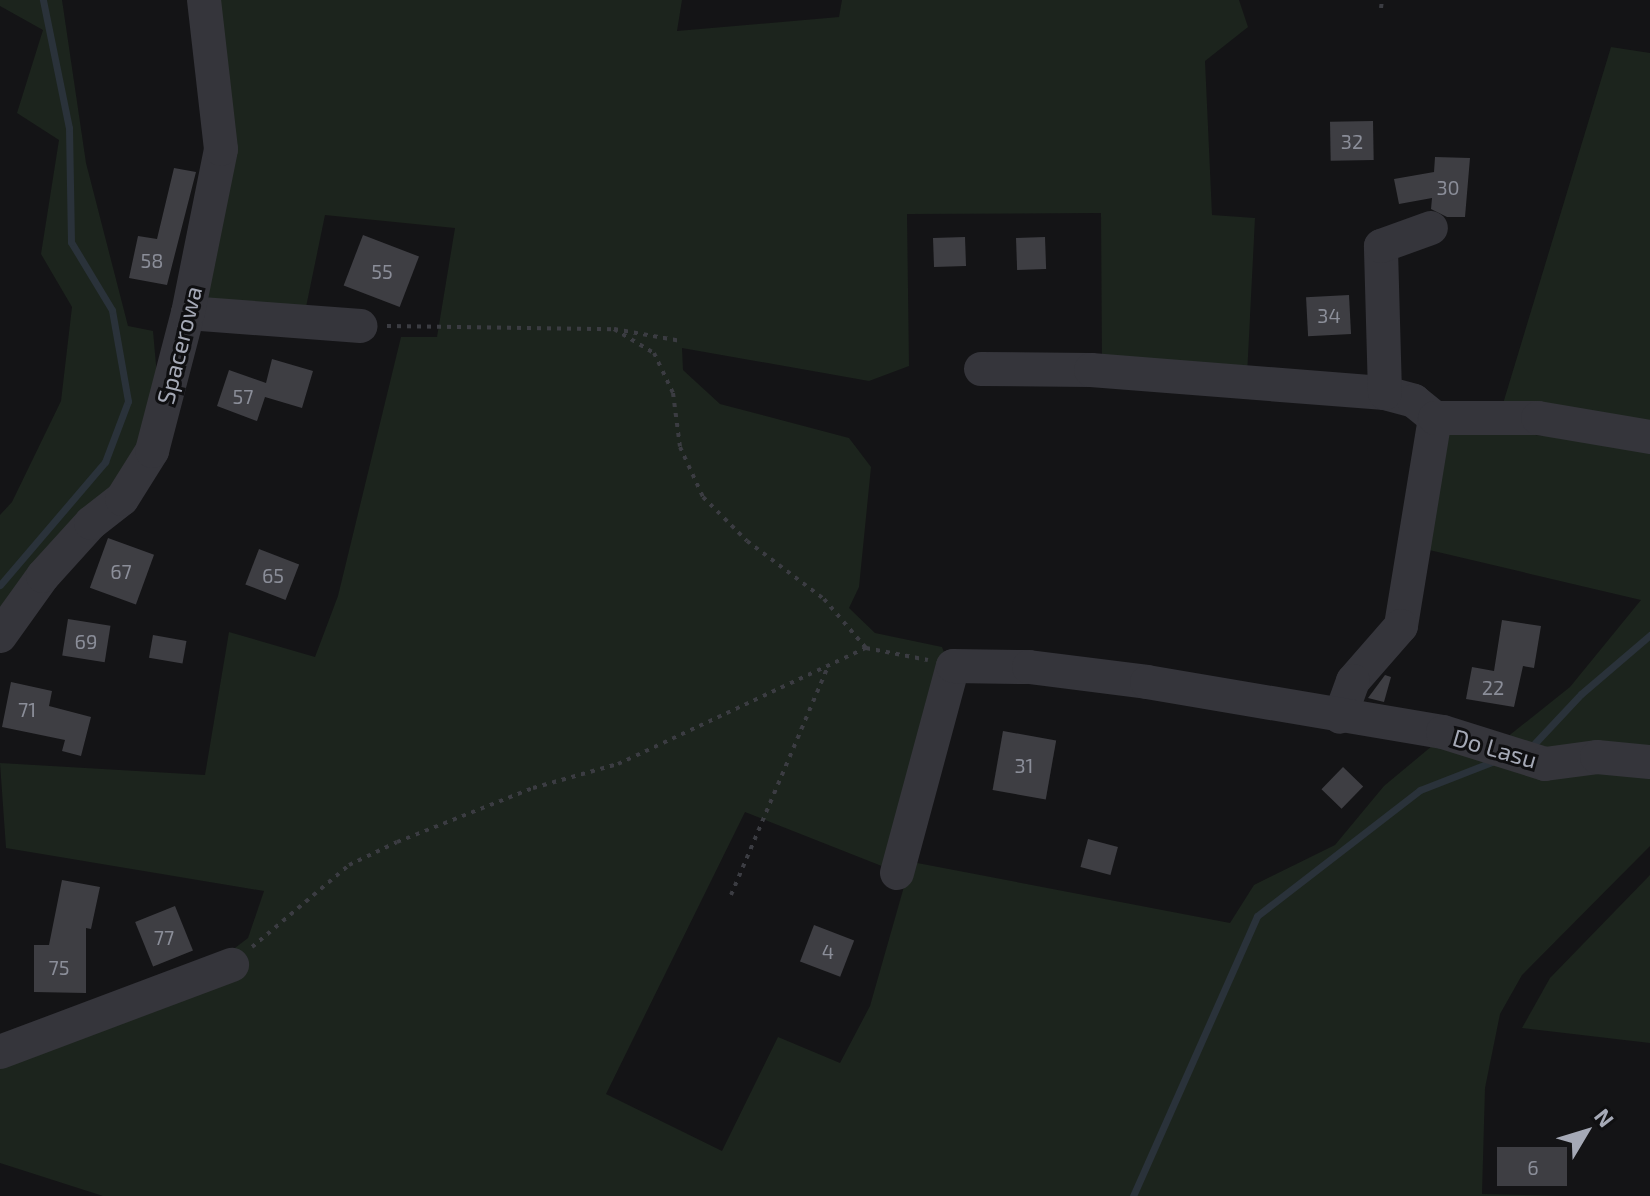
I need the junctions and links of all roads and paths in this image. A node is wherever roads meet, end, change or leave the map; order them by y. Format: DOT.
graph roads {
  1 [pos="204,0"];
  2 [pos="1382,0"];
  3 [pos="1381,8"];
  4 [pos="1431,228"];
  5 [pos="188,313"];
  6 [pos="361,326"];
  7 [pos="614,329"];
  8 [pos="681,341"];
  9 [pos="981,369"];
  10 [pos="1385,393"];
  11 [pos="1435,418"];
  12 [pos="1650,437"];
  13 [pos="0,636"];
  14 [pos="866,648"];
  15 [pos="828,666"];
  16 [pos="953,666"];
  17 [pos="1340,717"];
  18 [pos="1650,762"];
  19 [pos="897,873"];
  20 [pos="731,895"];
  21 [pos="232,965"];
  22 [pos="0,1052"];
  1 -- 5 [label="street, Spacerowa"];
  2 -- 3 [label="path"];
  4 -- 10 [label="street"];
  5 -- 6 [label="street"];
  5 -- 13 [label="street, Spacerowa"];
  6 -- 7 [label="path"];
  7 -- 8 [label="path"];
  7 -- 14 [label="path"];
  9 -- 10 [label="street"];
  10 -- 11 [label="street"];
  11 -- 12 [label="street"];
  11 -- 17 [label="street"];
  14 -- 15 [label="path"];
  14 -- 16 [label="path"];
  15 -- 20 [label="path"];
  15 -- 21 [label="path"];
  16 -- 17 [label="street, Do Lasu"];
  16 -- 19 [label="street"];
  17 -- 18 [label="street, Do Lasu"];
  21 -- 22 [label="street"];
}
